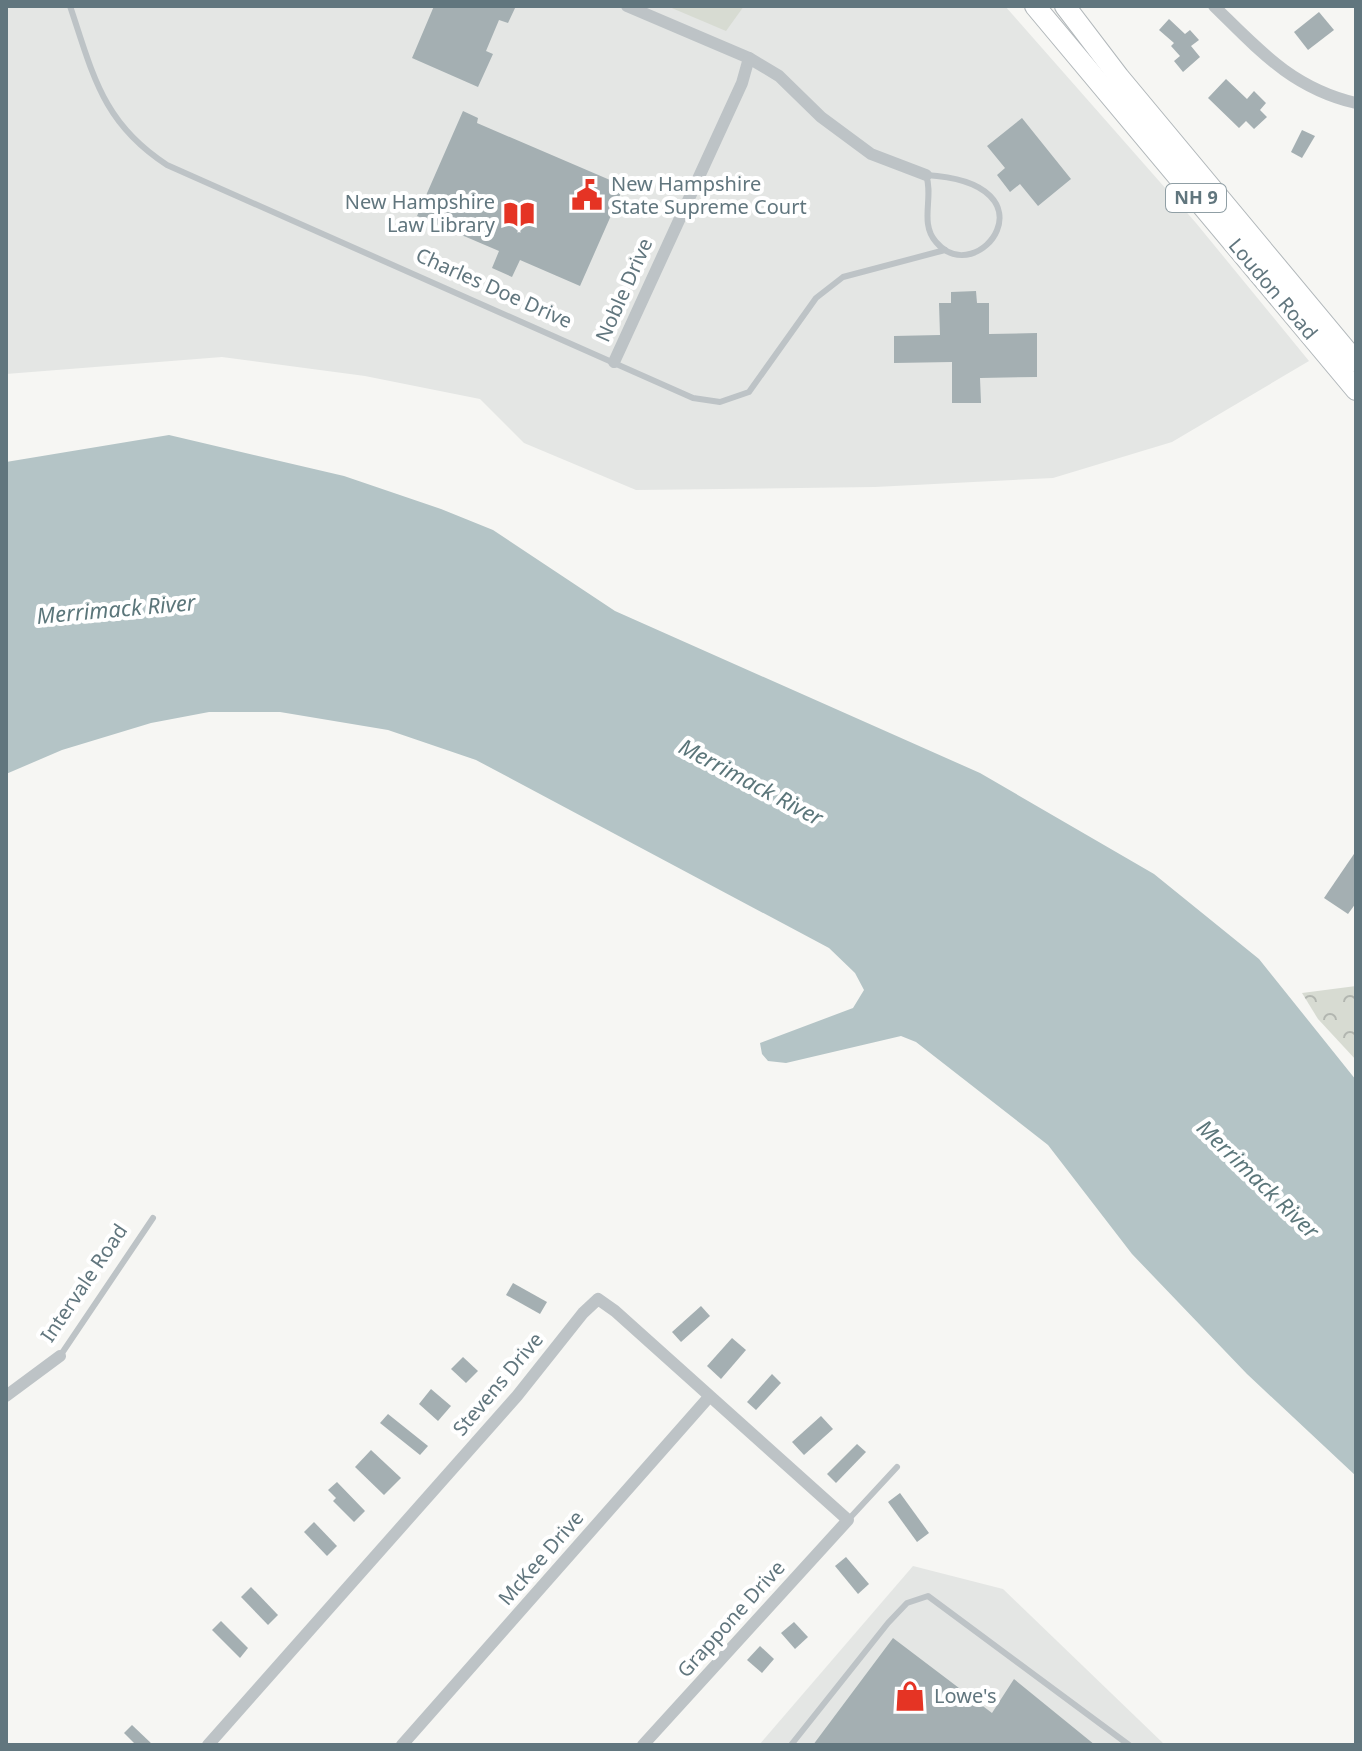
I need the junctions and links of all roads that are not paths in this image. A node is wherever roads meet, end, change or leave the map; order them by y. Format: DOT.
graph roads {
  1 [pos="70,6"];
  2 [pos="627,6"];
  3 [pos="1035,6"];
  4 [pos="1065,6"];
  5 [pos="1214,6"];
  6 [pos="749,58"];
  7 [pos="1356,103"];
  8 [pos="926,175"];
  9 [pos="945,250"];
  10 [pos="614,362"];
  11 [pos="1356,362"];
  12 [pos="1356,390"];
  13 [pos="153,1218"];
  14 [pos="60,1356"];
  15 [pos="6,1396"];
  16 [pos="709,1397"];
  17 [pos="897,1467"];
  18 [pos="848,1520"];
  19 [pos="208,1745"];
  20 [pos="402,1745"];
  21 [pos="643,1745"];
  22 [pos="791,1745"];
  23 [pos="1129,1745"];
  1 -- 10 [label="lane, Charles Doe Drive"];
  2 -- 6 [label="street, Charles Doe Drive"];
  3 -- 12 [label="main road, Loudon Road / NH 9"];
  4 -- 11 [label="main road, Loudon Road / NH 9"];
  5 -- 7 [label="street"];
  6 -- 8 [label="street, Charles Doe Drive"];
  6 -- 10 [label="street, Noble Drive"];
  8 -- 9 [label="lane"];
  8 -- 9 [label="lane, Charles Doe Drive"];
  9 -- 10 [label="lane, Charles Doe Drive"];
  13 -- 14 [label="lane, Intervale Road"];
  14 -- 15 [label="street, Intervale Road"];
  16 -- 18 [label="street, Stevens Drive"];
  16 -- 19 [label="street, Stevens Drive"];
  16 -- 20 [label="street, McKee Drive"];
  17 -- 18 [label="lane"];
  18 -- 21 [label="street, Grappone Drive"];
  22 -- 23 [label="lane"];
}
